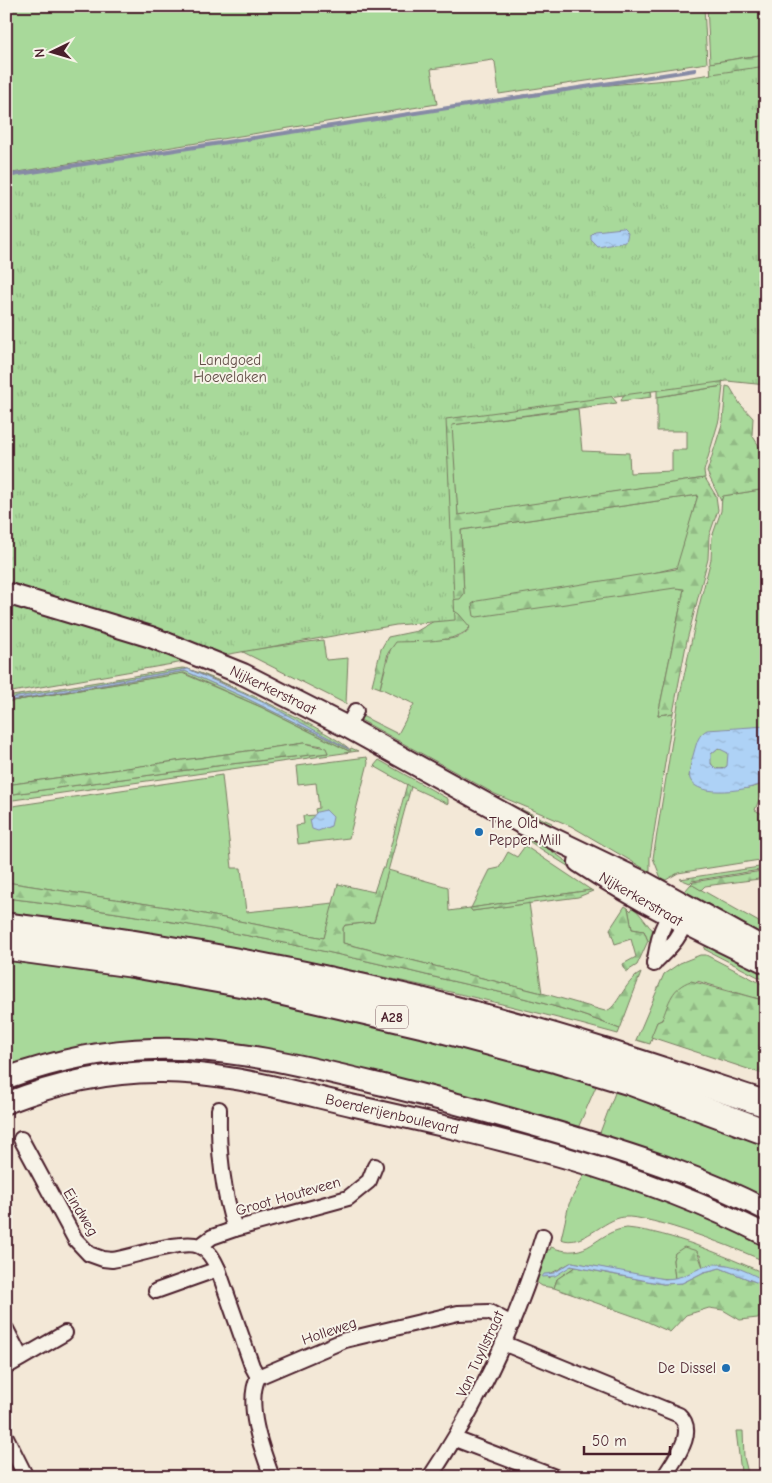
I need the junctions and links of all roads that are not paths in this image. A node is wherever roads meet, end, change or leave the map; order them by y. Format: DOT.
graph roads {
  1 [pos="6,593"];
  2 [pos="680,915"];
  3 [pos="6,926"];
  4 [pos="6,947"];
  5 [pos="766,949"];
  6 [pos="766,963"];
  7 [pos="566,1040"];
  8 [pos="6,1078"];
  9 [pos="766,1092"];
  10 [pos="6,1103"];
  11 [pos="766,1104"];
  12 [pos="219,1109"];
  13 [pos="766,1132"];
  14 [pos="21,1139"];
  15 [pos="376,1166"];
  16 [pos="766,1210"];
  17 [pos="235,1228"];
  18 [pos="766,1235"];
  19 [pos="544,1236"];
  20 [pos="200,1246"];
  21 [pos="218,1269"];
  22 [pos="156,1291"];
  23 [pos="512,1324"];
  24 [pos="6,1329"];
  25 [pos="65,1334"];
  26 [pos="503,1344"];
  27 [pos="21,1358"];
  28 [pos="6,1367"];
  29 [pos="258,1378"];
  30 [pos="6,1437"];
  31 [pos="455,1439"];
  32 [pos="26,1477"];
  33 [pos="272,1477"];
  34 [pos="430,1477"];
  35 [pos="555,1477"];
  36 [pos="664,1477"];
  1 -- 2 [label="main road, Nijkerkerstraat"];
  2 -- 5 [label="main road, Nijkerkerstraat"];
  2 -- 6 [label="main road, Nijkerkerstraat"];
  3 -- 7 [label="highway, A28"];
  4 -- 13 [label="highway, A28"];
  7 -- 9 [label="highway, A28"];
  7 -- 11 [label="highway, A28"];
  8 -- 16 [label="main road, Boerderijenboulevard"];
  10 -- 18 [label="main road, Boerderijenboulevard"];
  12 -- 17 [label="street"];
  14 -- 20 [label="street, Eindweg"];
  15 -- 17 [label="street, Groot Houteveen"];
  17 -- 20 [label="street, Groot Houteveen"];
  19 -- 23 [label="street, Van Tuyllstraat"];
  20 -- 21 [label="street"];
  21 -- 22 [label="street"];
  21 -- 29 [label="street"];
  23 -- 26 [label="street, Van Tuyllstraat"];
  23 -- 29 [label="street, Holleweg"];
  24 -- 27 [label="street"];
  25 -- 27 [label="street"];
  26 -- 31 [label="street, Van Tuyllstraat"];
  26 -- 36 [label="street"];
  27 -- 28 [label="street"];
  29 -- 33 [label="street"];
  30 -- 32 [label="street"];
  31 -- 34 [label="street, Van Tuyllstraat"];
  31 -- 35 [label="street"];
}
